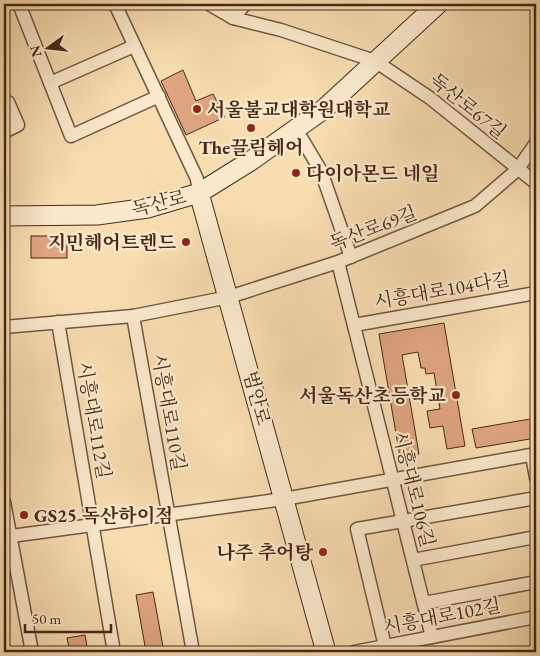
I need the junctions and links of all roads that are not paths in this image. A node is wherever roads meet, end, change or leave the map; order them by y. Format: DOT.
graph roads {
  1 [pos="19,4"];
  2 [pos="115,4"];
  3 [pos="209,4"];
  4 [pos="245,4"];
  5 [pos="438,4"];
  6 [pos="233,18"];
  7 [pos="134,46"];
  8 [pos="376,61"];
  9 [pos="50,83"];
  10 [pos="159,96"];
  11 [pos="4,104"];
  12 [pos="296,129"];
  13 [pos="4,132"];
  14 [pos="536,143"];
  15 [pos="517,170"];
  16 [pos="536,183"];
  17 [pos="199,192"];
  18 [pos="4,216"];
  19 [pos="351,257"];
  20 [pos="338,262"];
  21 [pos="536,293"];
  22 [pos="229,298"];
  23 [pos="133,316"];
  24 [pos="58,322"];
  25 [pos="354,325"];
  26 [pos="4,327"];
  27 [pos="534,454"];
  28 [pos="536,478"];
  29 [pos="393,480"];
  30 [pos="536,498"];
  31 [pos="284,499"];
  32 [pos="4,502"];
  33 [pos="168,515"];
  34 [pos="403,521"];
  35 [pos="93,525"];
  36 [pos="7,537"];
  37 [pos="536,537"];
  38 [pos="413,560"];
  39 [pos="536,582"];
  40 [pos="424,602"];
  41 [pos="536,617"];
  42 [pos="432,637"];
  43 [pos="385,646"];
  44 [pos="32,652"];
  45 [pos="114,652"];
  46 [pos="193,652"];
  47 [pos="326,652"];
  48 [pos="354,652"];
  1 -- 9 [label="street"];
  2 -- 7 [label="street"];
  3 -- 6 [label="street, 독산로67길"];
  4 -- 6 [label="street"];
  5 -- 8 [label="main road, 독산로"];
  6 -- 8 [label="street, 독산로67길"];
  7 -- 9 [label="street"];
  7 -- 10 [label="street"];
  8 -- 12 [label="main road, 독산로"];
  8 -- 15 [label="street, 독산로67길"];
  9 -- 10 [label="street"];
  10 -- 17 [label="street"];
  11 -- 13 [label="street"];
  12 -- 17 [label="main road, 독산로"];
  12 -- 19 [label="street"];
  14 -- 15 [label="street, 독산로69길"];
  15 -- 16 [label="street, 독산로67길"];
  15 -- 19 [label="street, 독산로69길"];
  17 -- 18 [label="main road, 독산로"];
  17 -- 22 [label="main road, 범안로"];
  19 -- 20 [label="street, 독산로69길"];
  20 -- 22 [label="street, 독산로69길"];
  20 -- 25 [label="street, 시흥대로106길"];
  21 -- 25 [label="street, 시흥대로104다길"];
  22 -- 23 [label="street"];
  22 -- 31 [label="main road, 범안로"];
  23 -- 24 [label="street"];
  23 -- 33 [label="street, 시흥대로110길"];
  24 -- 26 [label="street"];
  24 -- 35 [label="street, 시흥대로112길"];
  25 -- 29 [label="street, 시흥대로106길"];
  27 -- 28 [label="street"];
  27 -- 29 [label="street"];
  29 -- 31 [label="street"];
  29 -- 34 [label="street, 시흥대로106길"];
  30 -- 34 [label="street"];
  31 -- 33 [label="street"];
  31 -- 47 [label="main road, 범안로"];
  32 -- 36 [label="street"];
  33 -- 35 [label="street"];
  33 -- 46 [label="street, 시흥대로110길"];
  34 -- 38 [label="street, 시흥대로106길"];
  34 -- 43 [label="street"];
  35 -- 36 [label="street"];
  35 -- 45 [label="street, 시흥대로112길"];
  36 -- 44 [label="street"];
  37 -- 38 [label="street"];
  38 -- 40 [label="street, 시흥대로106길"];
  39 -- 40 [label="street"];
  40 -- 42 [label="street, 시흥대로106길"];
  41 -- 42 [label="street, 시흥대로102길"];
  42 -- 43 [label="street, 시흥대로102길"];
  43 -- 48 [label="street, 시흥대로102길"];
}
